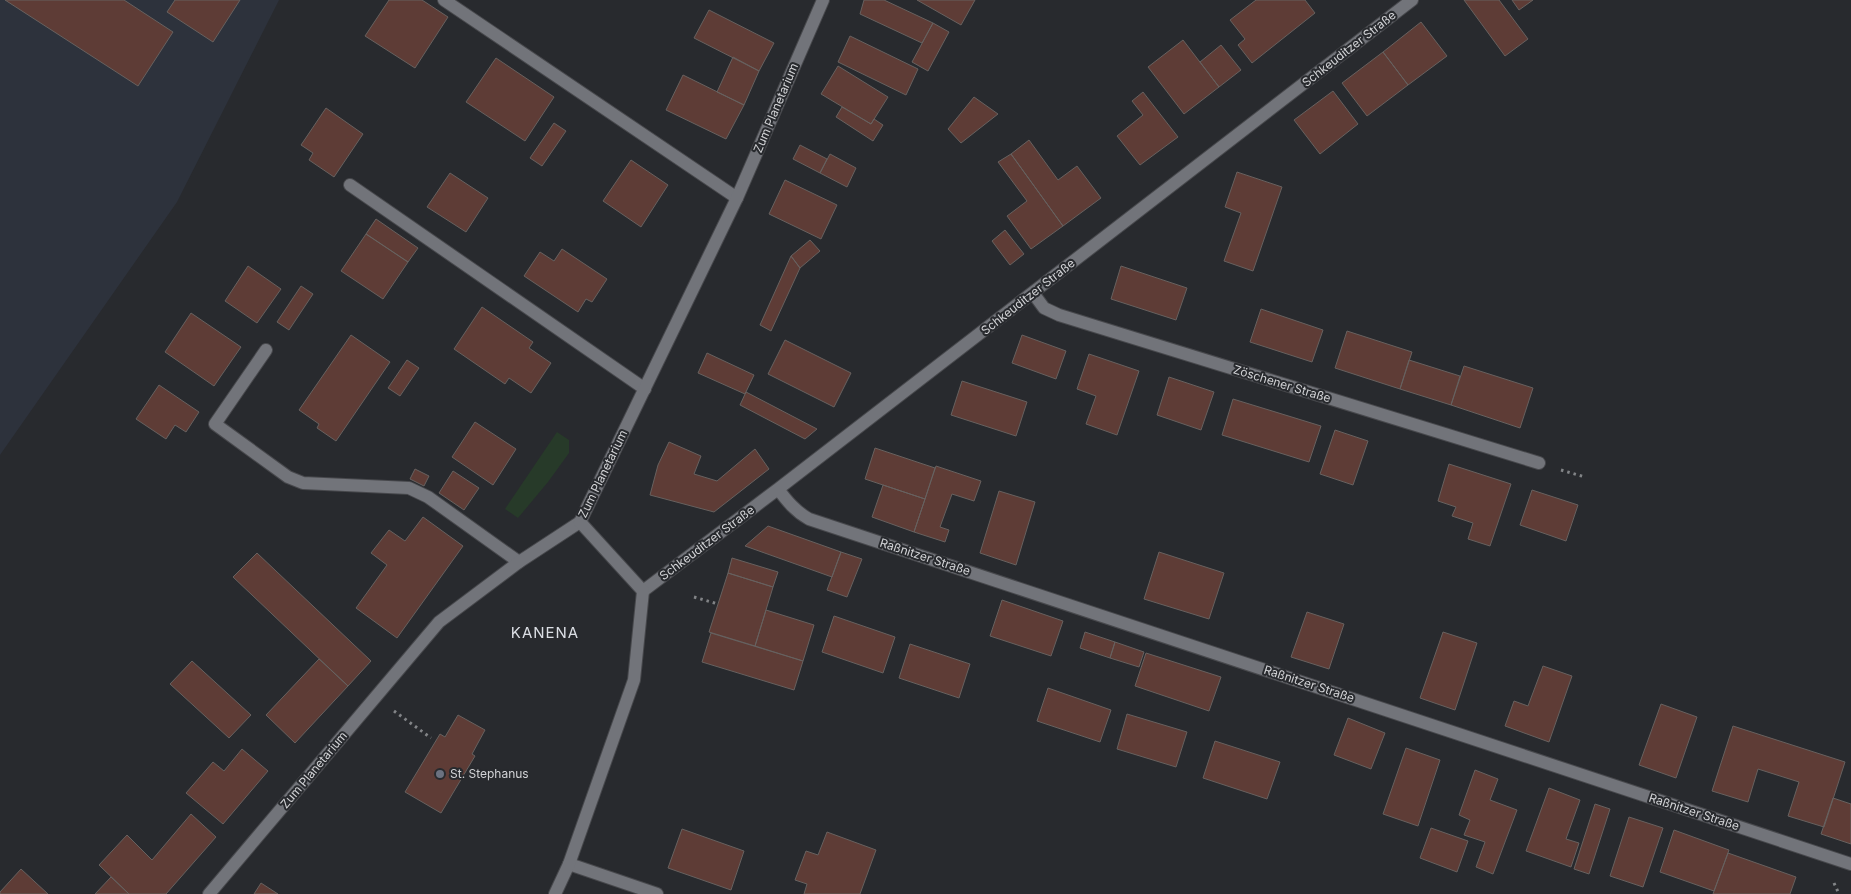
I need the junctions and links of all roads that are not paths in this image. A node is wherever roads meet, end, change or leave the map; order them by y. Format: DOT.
graph roads {
  1 [pos="444,0"];
  2 [pos="823,0"];
  3 [pos="1412,0"];
  4 [pos="350,185"];
  5 [pos="737,198"];
  6 [pos="1033,293"];
  7 [pos="266,350"];
  8 [pos="645,389"];
  9 [pos="1539,463"];
  10 [pos="778,489"];
  11 [pos="580,522"];
  12 [pos="519,562"];
  13 [pos="643,591"];
  14 [pos="569,864"];
  15 [pos="1851,864"];
  16 [pos="209,894"];
  17 [pos="555,894"];
  18 [pos="657,894"];
  1 -- 5 [label="street"];
  2 -- 5 [label="street, Zum Planetarium"];
  3 -- 6 [label="street, Schkeuditzer Straße"];
  4 -- 8 [label="street"];
  5 -- 8 [label="street, Zum Planetarium"];
  6 -- 9 [label="street, Zöschener Straße"];
  6 -- 10 [label="street, Schkeuditzer Straße"];
  7 -- 12 [label="street"];
  8 -- 11 [label="street, Zum Planetarium"];
  10 -- 13 [label="street, Schkeuditzer Straße"];
  10 -- 15 [label="street, Raßnitzer Straße"];
  11 -- 12 [label="street, Zum Planetarium"];
  11 -- 13 [label="street"];
  12 -- 16 [label="street, Zum Planetarium"];
  13 -- 14 [label="street"];
  14 -- 17 [label="street"];
  14 -- 18 [label="street"];
}
